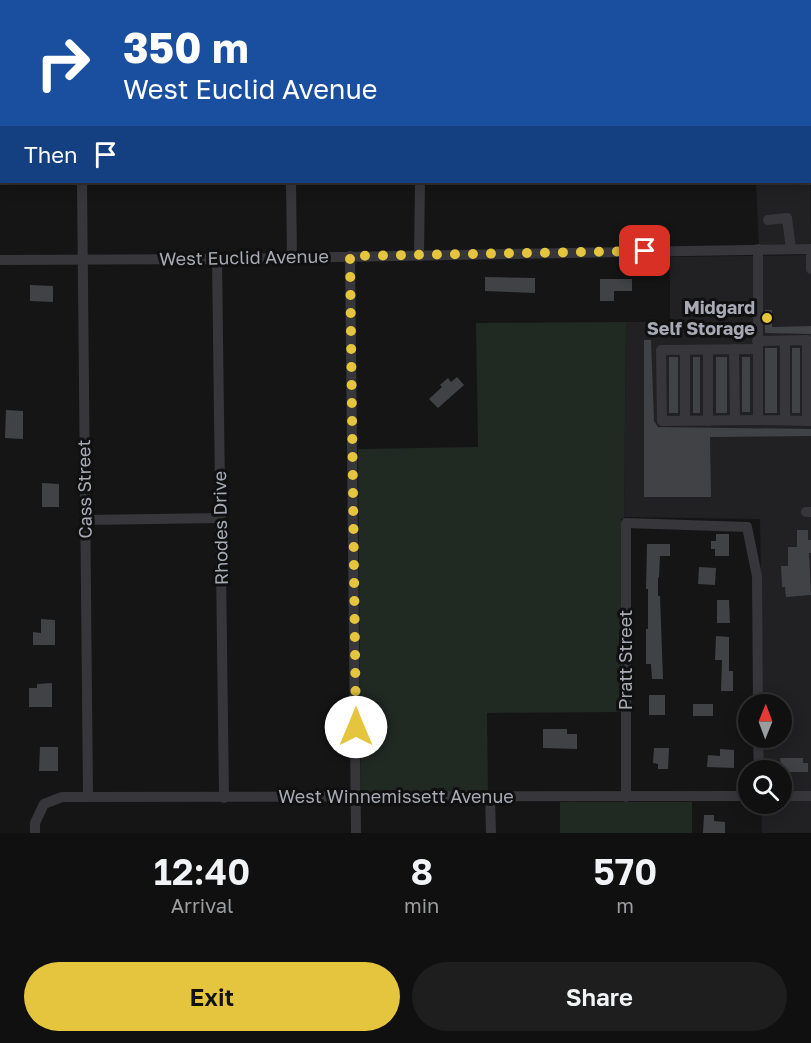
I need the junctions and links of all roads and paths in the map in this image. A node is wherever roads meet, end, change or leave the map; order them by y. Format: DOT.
graph roads {
  1 [pos="82,183"];
  2 [pos="291,183"];
  3 [pos="420,183"];
  4 [pos="768,219"];
  5 [pos="758,249"];
  6 [pos="791,249"];
  7 [pos="811,249"];
  8 [pos="419,255"];
  9 [pos="292,256"];
  10 [pos="350,256"];
  11 [pos="82,259"];
  12 [pos="217,259"];
  13 [pos="0,260"];
  14 [pos="811,269"];
  15 [pos="785,340"];
  16 [pos="758,345"];
  17 [pos="685,350"];
  18 [pos="708,350"];
  19 [pos="734,350"];
  20 [pos="735,420"];
  21 [pos="758,420"];
  22 [pos="784,420"];
  23 [pos="685,421"];
  24 [pos="708,421"];
  25 [pos="809,421"];
  26 [pos="221,518"];
  27 [pos="85,520"];
  28 [pos="758,694"];
  29 [pos="738,796"];
  30 [pos="792,796"];
  31 [pos="811,796"];
  32 [pos="88,797"];
  33 [pos="356,797"];
  34 [pos="490,797"];
  35 [pos="626,797"];
  36 [pos="224,798"];
  37 [pos="35,833"];
  38 [pos="356,833"];
  39 [pos="491,833"];
  1 -- 11 [label="street, Cass Street"];
  2 -- 9 [label="street"];
  3 -- 8 [label="street"];
  4 -- 6 [label="street"];
  5 -- 6 [label="street, West Euclid Avenue"];
  5 -- 8 [label="street, West Euclid Avenue"];
  5 -- 16 [label="street"];
  6 -- 7 [label="street, West Euclid Avenue"];
  7 -- 14 [label="street"];
  8 -- 10 [label="street, West Euclid Avenue"];
  9 -- 10 [label="street, West Euclid Avenue"];
  9 -- 12 [label="street, West Euclid Avenue"];
  10 -- 33 [label="street"];
  11 -- 12 [label="street, West Euclid Avenue"];
  11 -- 13 [label="street, West Euclid Avenue"];
  11 -- 27 [label="street, Cass Street"];
  12 -- 26 [label="street, Rhodes Drive"];
  15 -- 16 [label="street"];
  15 -- 22 [label="street"];
  15 -- 25 [label="street"];
  16 -- 19 [label="street"];
  16 -- 21 [label="street"];
  17 -- 18 [label="street"];
  17 -- 23 [label="street"];
  17 -- 23 [label="street"];
  18 -- 19 [label="street"];
  18 -- 24 [label="street"];
  19 -- 20 [label="street"];
  20 -- 21 [label="street"];
  20 -- 24 [label="street"];
  21 -- 22 [label="street"];
  22 -- 25 [label="street"];
  23 -- 24 [label="street"];
  26 -- 27 [label="street"];
  26 -- 36 [label="street, Rhodes Drive"];
  27 -- 32 [label="street, Cass Street"];
  28 -- 35 [label="street, Pratt Street"];
  29 -- 35 [label="street, West Winnemissett Avenue"];
  30 -- 31 [label="street"];
  32 -- 36 [label="street, West Winnemissett Avenue"];
  32 -- 37 [label="street, West Winnemissett Avenue"];
  33 -- 34 [label="street, West Winnemissett Avenue"];
  33 -- 36 [label="street, West Winnemissett Avenue"];
  33 -- 38 [label="street"];
  34 -- 35 [label="street, West Winnemissett Avenue"];
  34 -- 39 [label="street"];
}
